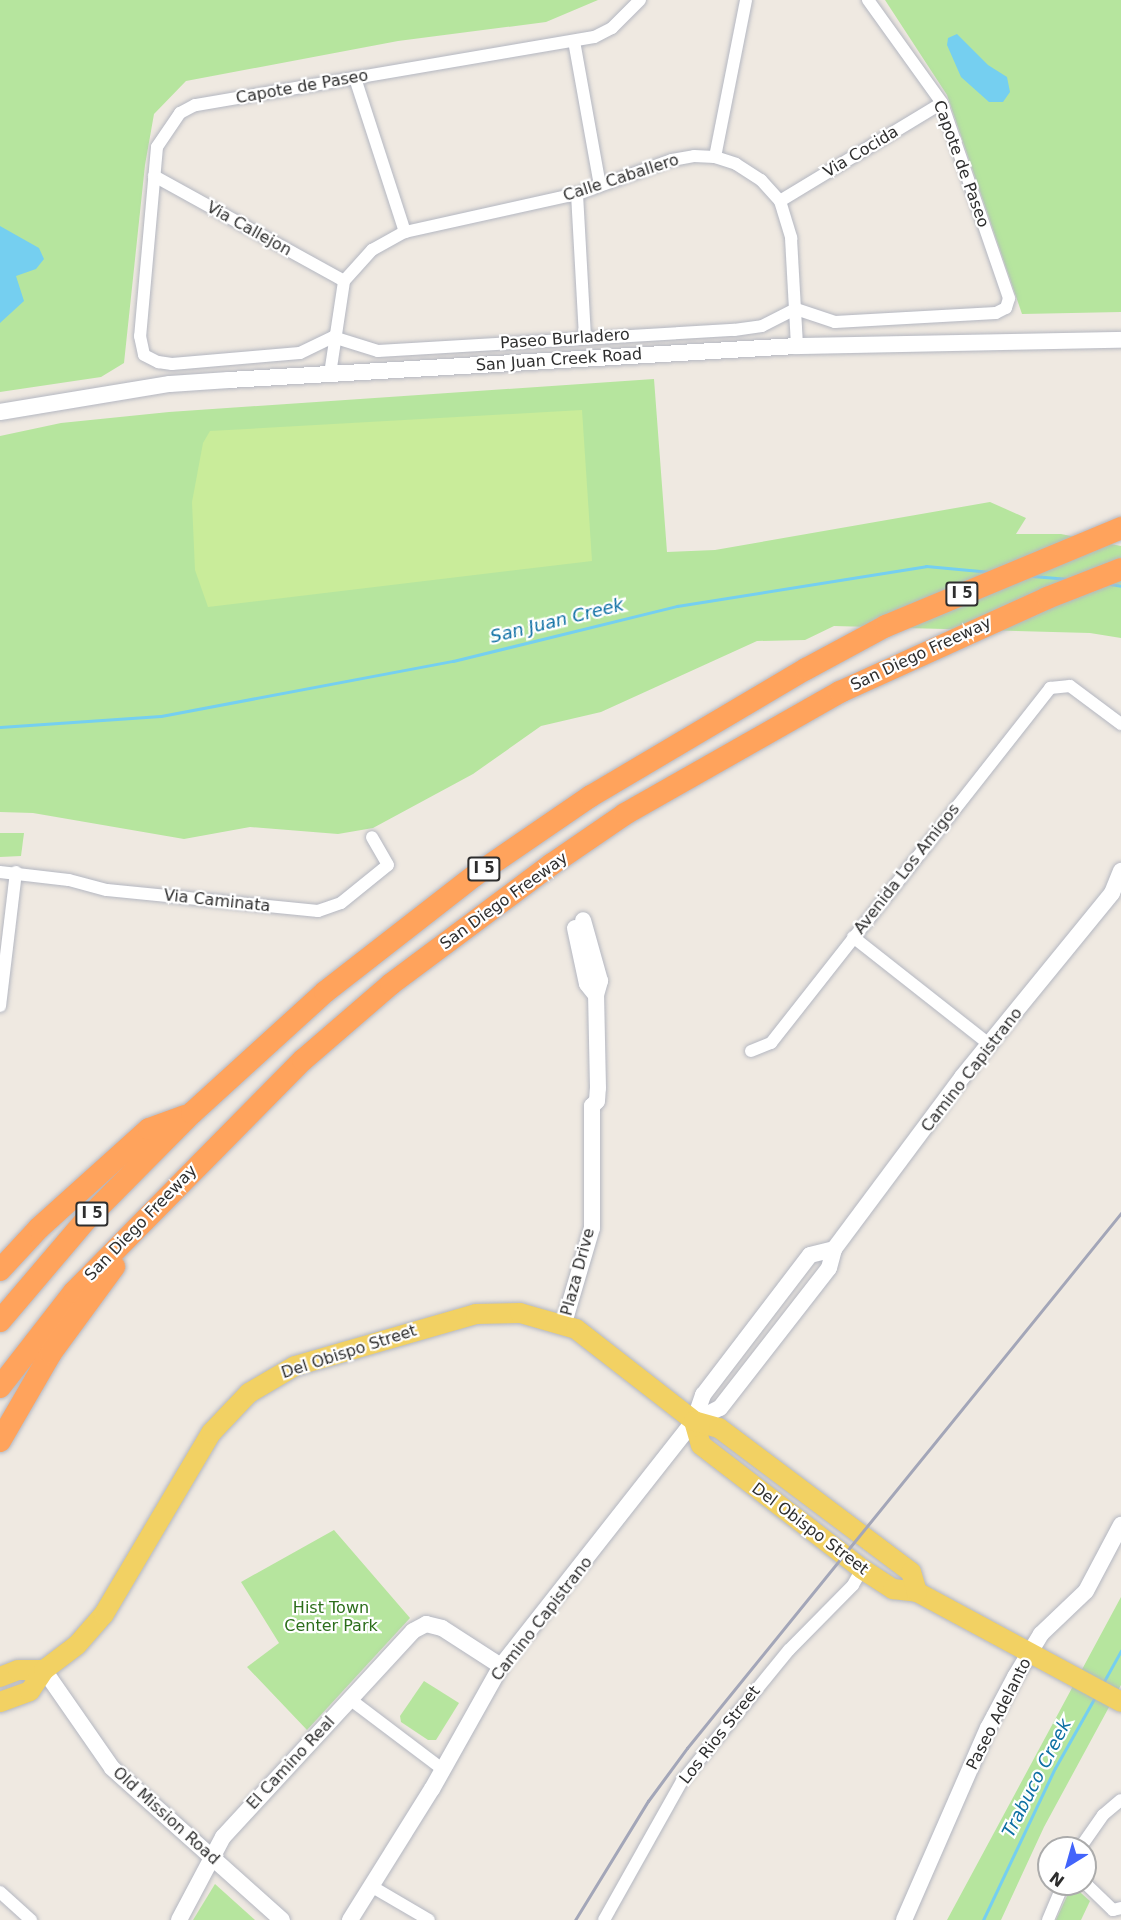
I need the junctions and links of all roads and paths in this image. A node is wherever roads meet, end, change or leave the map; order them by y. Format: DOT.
graph roads {
  1 [pos="640,0"];
  2 [pos="746,0"];
  3 [pos="868,0"];
  4 [pos="574,41"];
  5 [pos="355,78"];
  6 [pos="942,103"];
  7 [pos="715,157"];
  8 [pos="154,176"];
  9 [pos="600,185"];
  10 [pos="577,194"];
  11 [pos="780,201"];
  12 [pos="405,232"];
  13 [pos="344,281"];
  14 [pos="796,309"];
  15 [pos="333,337"];
  16 [pos="585,338"];
  17 [pos="1121,340"];
  18 [pos="797,346"];
  19 [pos="330,374"];
  20 [pos="0,412"];
  21 [pos="1121,528"];
  22 [pos="1121,569"];
  23 [pos="1121,724"];
  24 [pos="372,837"];
  25 [pos="1121,871"];
  26 [pos="0,872"];
  27 [pos="16,872"];
  28 [pos="1116,891"];
  29 [pos="578,921"];
  30 [pos="854,937"];
  31 [pos="0,1006"];
  32 [pos="989,1044"];
  33 [pos="751,1051"];
  34 [pos="192,1113"];
  35 [pos="159,1203"];
  36 [pos="834,1248"];
  37 [pos="0,1270"];
  38 [pos="0,1321"];
  39 [pos="564,1323"];
  40 [pos="0,1387"];
  41 [pos="694,1421"];
  42 [pos="0,1441"];
  43 [pos="1121,1525"];
  44 [pos="862,1569"];
  45 [pos="917,1592"];
  46 [pos="1029,1655"];
  47 [pos="501,1666"];
  48 [pos="44,1670"];
  49 [pos="0,1677"];
  50 [pos="351,1700"];
  51 [pos="0,1702"];
  52 [pos="1121,1702"];
  53 [pos="441,1768"];
  54 [pos="1121,1800"];
  55 [pos="1088,1836"];
  56 [pos="212,1857"];
  57 [pos="371,1886"];
  58 [pos="0,1892"];
  59 [pos="1097,1895"];
  60 [pos="1058,1896"];
  61 [pos="1121,1908"];
  62 [pos="31,1920"];
  63 [pos="179,1920"];
  64 [pos="282,1920"];
  65 [pos="350,1920"];
  66 [pos="429,1920"];
  67 [pos="604,1920"];
  68 [pos="904,1920"];
  69 [pos="1047,1920"];
  1 -- 4 [label="street, Capote de Paseo"];
  2 -- 7 [label="street"];
  3 -- 6 [label="street, Capote de Paseo"];
  4 -- 5 [label="street, Capote de Paseo"];
  4 -- 9 [label="street"];
  5 -- 8 [label="street, Capote de Paseo"];
  5 -- 12 [label="street"];
  6 -- 11 [label="street, Via Cocida"];
  6 -- 14 [label="street, Capote de Paseo"];
  7 -- 9 [label="street, Calle Caballero"];
  7 -- 11 [label="street"];
  8 -- 13 [label="street, Via Callejon"];
  8 -- 15 [label="street, Capote de Paseo"];
  9 -- 10 [label="street, Calle Caballero"];
  10 -- 12 [label="street, Calle Caballero"];
  10 -- 16 [label="street"];
  11 -- 14 [label="street"];
  12 -- 13 [label="street, Calle Caballero"];
  13 -- 15 [label="street"];
  14 -- 16 [label="street, Paseo Burladero"];
  14 -- 18 [label="street"];
  15 -- 16 [label="street, Paseo Burladero"];
  15 -- 19 [label="street"];
  17 -- 18 [label="main road, San Juan Creek Road"];
  18 -- 19 [label="main road, San Juan Creek Road"];
  19 -- 20 [label="main road, San Juan Creek Road"];
  21 -- 34 [label="highway, I 5"];
  22 -- 35 [label="highway, San Diego Freeway / I 5"];
  23 -- 30 [label="street, Avenida Los Amigos"];
  24 -- 27 [label="street, Via Caminata"];
  25 -- 28 [label="main road, Camino Capistrano"];
  26 -- 27 [label="street, Via Caminata"];
  27 -- 31 [label="street"];
  28 -- 32 [label="main road, Camino Capistrano"];
  29 -- 39 [label="main road, Plaza Drive"];
  30 -- 32 [label="street"];
  30 -- 33 [label="street, Avenida Los Amigos"];
  32 -- 36 [label="main road, Camino Capistrano"];
  34 -- 37 [label="highway"];
  34 -- 38 [label="highway, I 5"];
  35 -- 40 [label="highway, San Diego Freeway / I 5"];
  35 -- 42 [label="highway"];
  36 -- 41 [label="main road, Camino Capistrano"];
  36 -- 41 [label="main road, Camino Capistrano"];
  39 -- 41 [label="main road, Del Obispo Street"];
  39 -- 48 [label="main road, Del Obispo Street"];
  41 -- 44 [label="main road, Del Obispo Street"];
  41 -- 45 [label="main road, Del Obispo Street"];
  41 -- 47 [label="main road, Camino Capistrano"];
  43 -- 46 [label="main road, Paseo Adelanto"];
  44 -- 45 [label="main road, Del Obispo Street"];
  44 -- 67 [label="street, Los Rios Street"];
  45 -- 46 [label="main road, Del Obispo Street"];
  46 -- 52 [label="main road, Del Obispo Street"];
  46 -- 68 [label="main road, Paseo Adelanto"];
  47 -- 50 [label="main road, El Camino Real"];
  47 -- 53 [label="main road, Camino Capistrano"];
  48 -- 49 [label="main road"];
  48 -- 51 [label="main road, Del Obispo Street"];
  48 -- 56 [label="main road, Old Mission Road"];
  50 -- 53 [label="street"];
  50 -- 56 [label="main road, El Camino Real"];
  53 -- 57 [label="main road, Camino Capistrano"];
  54 -- 55 [label="street"];
  56 -- 63 [label="main road, El Camino Real"];
  56 -- 64 [label="main road, Old Mission Road"];
  57 -- 65 [label="main road, Camino Capistrano"];
  57 -- 66 [label="street"];
  58 -- 62 [label="street"];
  59 -- 61 [label="street"];
  60 -- 69 [label="street"];
}
